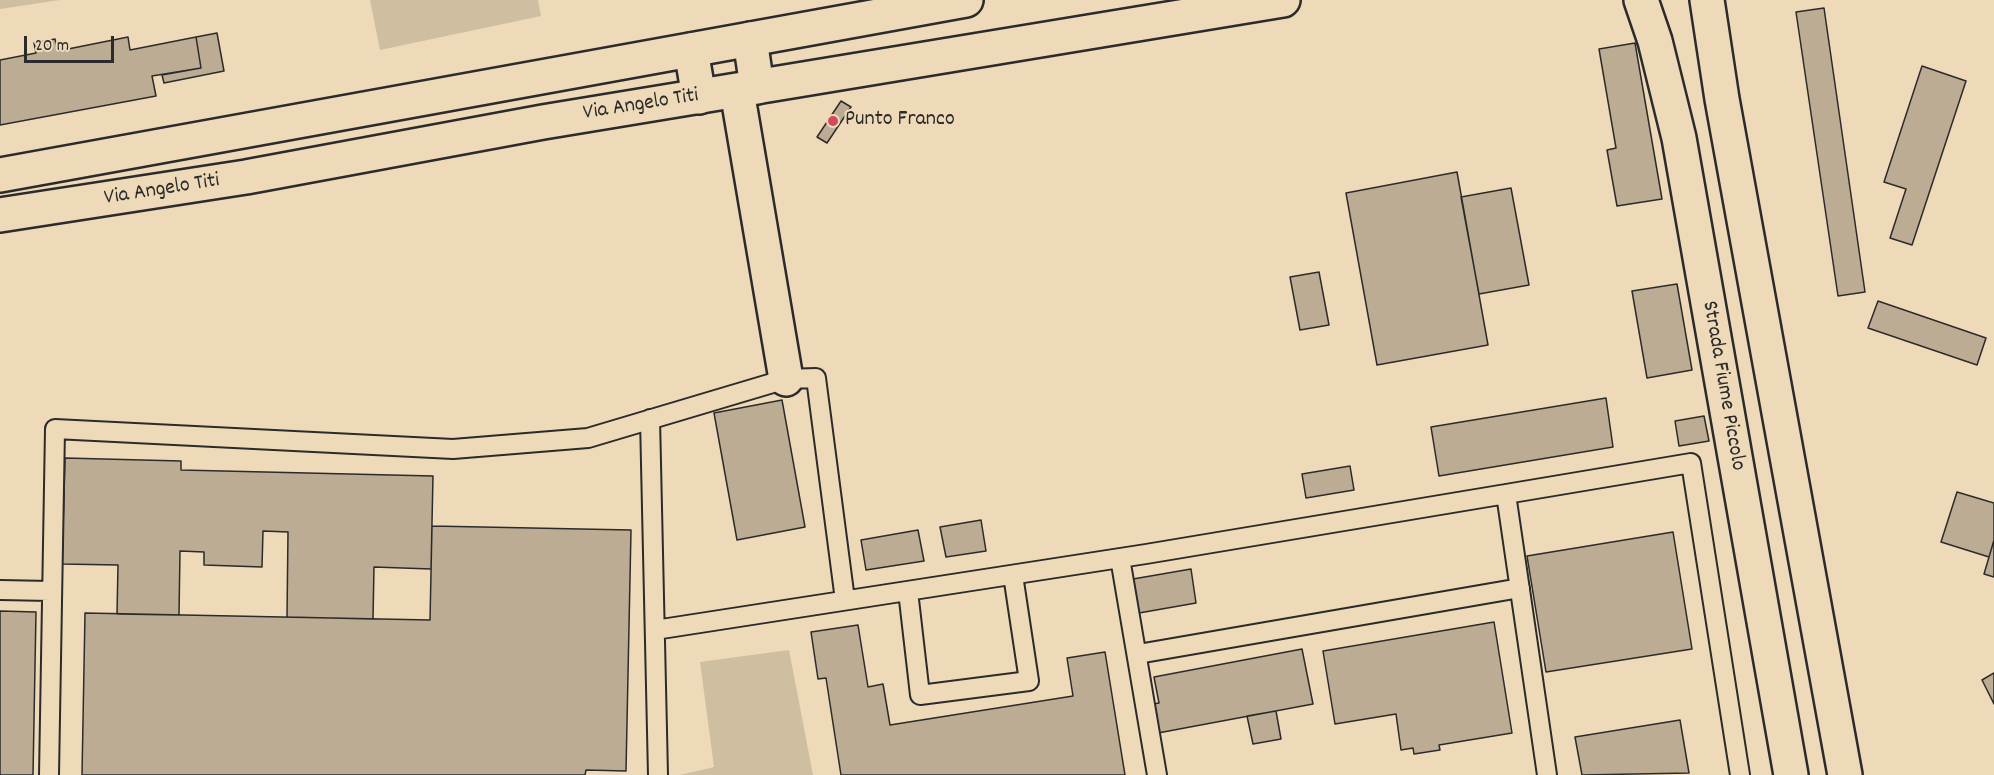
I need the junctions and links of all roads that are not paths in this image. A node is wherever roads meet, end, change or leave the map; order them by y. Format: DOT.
graph roads {
  1 [pos="966,0"];
  2 [pos="1283,0"];
  3 [pos="1641,0"];
  4 [pos="1707,0"];
  5 [pos="750,39"];
  6 [pos="691,50"];
  7 [pos="747,89"];
  8 [pos="699,97"];
  9 [pos="0,175"];
  10 [pos="0,215"];
  11 [pos="786,379"];
  12 [pos="650,419"];
  13 [pos="1506,494"];
  14 [pos="1120,558"];
  15 [pos="1013,574"];
  16 [pos="1520,588"];
  17 [pos="0,590"];
  18 [pos="50,591"];
  19 [pos="908,591"];
  20 [pos="845,600"];
  21 [pos="655,630"];
  22 [pos="1138,654"];
  23 [pos="49,775"];
  24 [pos="658,775"];
  25 [pos="1157,775"];
  26 [pos="1547,775"];
  27 [pos="1740,775"];
  28 [pos="1791,775"];
  29 [pos="1845,775"];
  1 -- 5 [label="main road, Via Angelo Titi"];
  2 -- 7 [label="main road, Via Angelo Titi"];
  3 -- 28 [label="main road, Strada Fiume Piccolo"];
  4 -- 29 [label="main road"];
  5 -- 6 [label="main road, Via Angelo Titi"];
  5 -- 7 [label="main road"];
  6 -- 8 [label="main road"];
  6 -- 9 [label="main road, Via Angelo Titi"];
  7 -- 8 [label="main road, Via Angelo Titi"];
  7 -- 11 [label="main road"];
  8 -- 10 [label="main road, Via Angelo Titi"];
  11 -- 12 [label="lane"];
  11 -- 20 [label="lane"];
  12 -- 18 [label="lane"];
  12 -- 21 [label="lane"];
  13 -- 14 [label="lane"];
  13 -- 16 [label="lane"];
  13 -- 27 [label="lane"];
  14 -- 15 [label="lane"];
  14 -- 22 [label="lane"];
  15 -- 19 [label="lane"];
  15 -- 19 [label="lane"];
  16 -- 22 [label="lane"];
  16 -- 26 [label="lane"];
  17 -- 18 [label="lane"];
  18 -- 23 [label="lane"];
  19 -- 20 [label="lane"];
  20 -- 21 [label="lane"];
  21 -- 24 [label="lane"];
  22 -- 25 [label="lane"];
}
